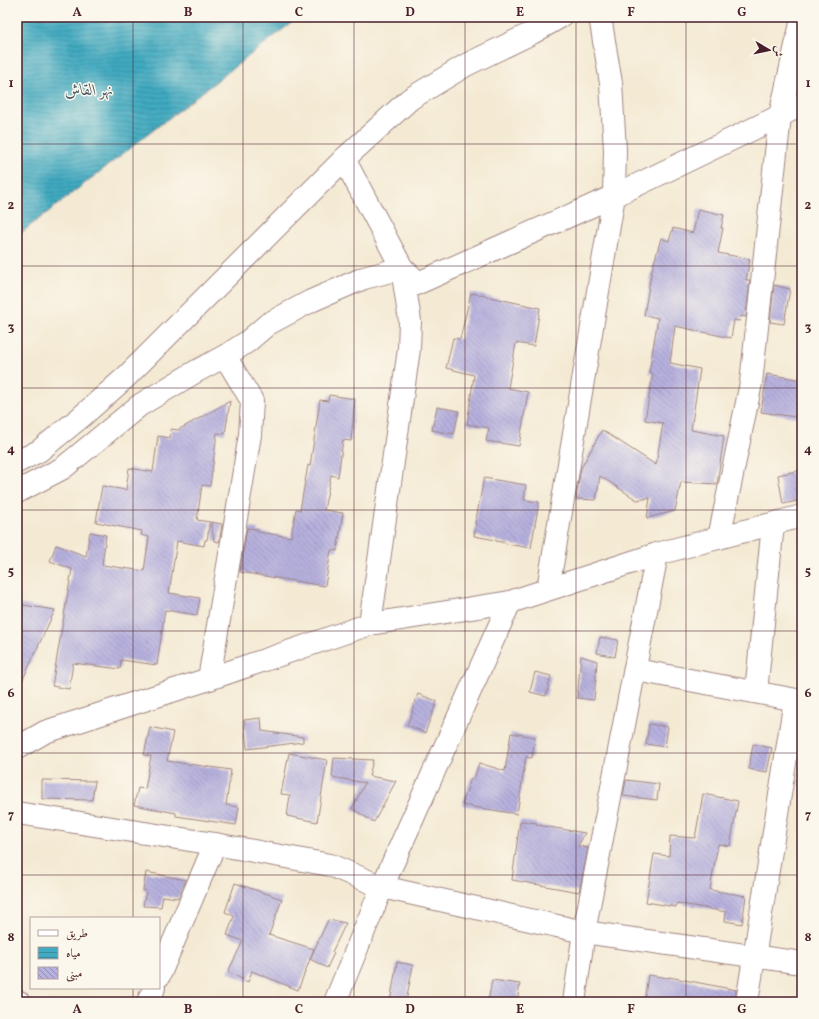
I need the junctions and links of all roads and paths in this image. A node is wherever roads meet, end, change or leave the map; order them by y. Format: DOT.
graph roads {
  1 [pos="560,17"];
  2 [pos="600,17"];
  3 [pos="802,19"];
  4 [pos="802,104"];
  5 [pos="780,116"];
  6 [pos="344,159"];
  7 [pos="614,196"];
  8 [pos="402,268"];
  9 [pos="225,356"];
  10 [pos="17,462"];
  11 [pos="17,492"];
  12 [pos="802,516"];
  13 [pos="773,524"];
  14 [pos="719,538"];
  15 [pos="657,554"];
  16 [pos="548,589"];
  17 [pos="510,602"];
  18 [pos="370,624"];
  19 [pos="636,670"];
  20 [pos="209,679"];
  21 [pos="756,692"];
  22 [pos="799,701"];
  23 [pos="17,748"];
  24 [pos="17,813"];
  25 [pos="214,844"];
  26 [pos="382,888"];
  27 [pos="584,932"];
  28 [pos="755,956"];
  29 [pos="802,963"];
  30 [pos="160,974"];
  31 [pos="154,989"];
  32 [pos="148,1002"];
  33 [pos="335,1002"];
  34 [pos="574,1002"];
  35 [pos="747,1002"];
  1 -- 6 [label="street"];
  2 -- 7 [label="street"];
  3 -- 5 [label="street"];
  4 -- 5 [label="street"];
  5 -- 7 [label="street"];
  5 -- 14 [label="street"];
  6 -- 8 [label="street"];
  6 -- 10 [label="street"];
  7 -- 8 [label="street"];
  7 -- 16 [label="street"];
  8 -- 9 [label="street"];
  8 -- 18 [label="street"];
  9 -- 11 [label="street"];
  9 -- 20 [label="street"];
  12 -- 13 [label="street"];
  13 -- 14 [label="street"];
  13 -- 21 [label="street"];
  14 -- 15 [label="street"];
  15 -- 16 [label="street"];
  15 -- 19 [label="street"];
  16 -- 17 [label="street"];
  17 -- 18 [label="street"];
  17 -- 26 [label="street"];
  18 -- 20 [label="street"];
  19 -- 21 [label="street"];
  19 -- 27 [label="street"];
  20 -- 23 [label="street"];
  21 -- 22 [label="street"];
  22 -- 28 [label="street"];
  24 -- 25 [label="street"];
  25 -- 26 [label="street"];
  25 -- 30 [label="street"];
  26 -- 27 [label="street"];
  26 -- 33 [label="street"];
  27 -- 28 [label="street"];
  27 -- 34 [label="street"];
  28 -- 29 [label="street"];
  28 -- 35 [label="street"];
  31 -- 32 [label="street"];
}
